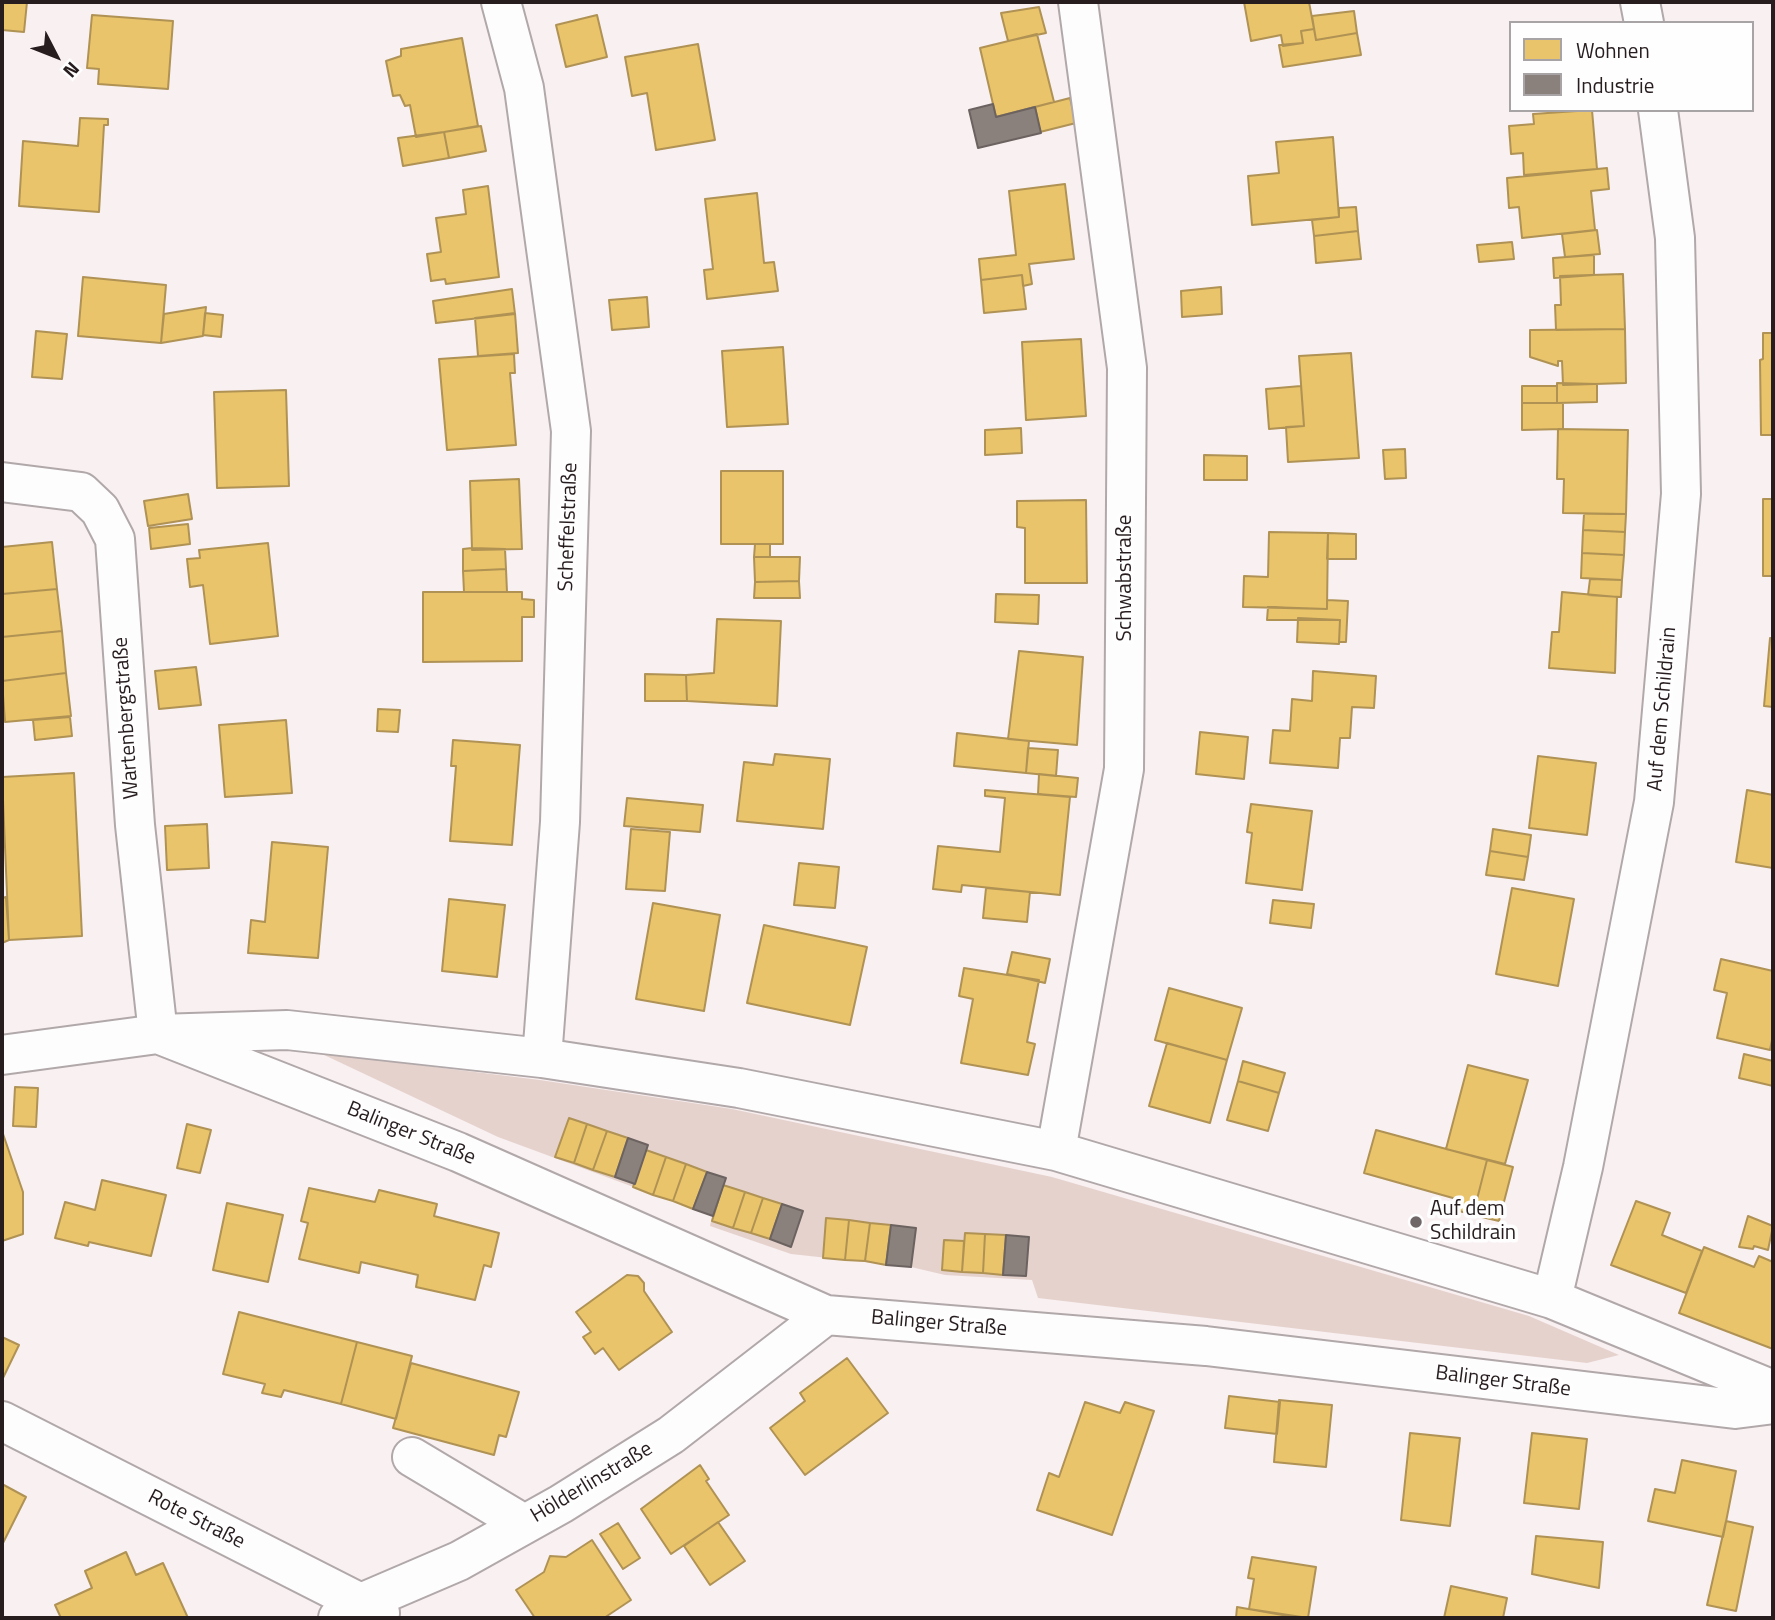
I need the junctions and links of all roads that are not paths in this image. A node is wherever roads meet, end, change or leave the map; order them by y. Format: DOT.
graph roads {
  1 [pos="501,2"];
  2 [pos="1078,2"];
  3 [pos="1640,2"];
  4 [pos="1644,21"];
  5 [pos="1658,112"];
  6 [pos="2,482"];
  7 [pos="158,1034"];
  8 [pos="2,1055"];
  9 [pos="542,1058"];
  10 [pos="1056,1151"];
  11 [pos="1552,1299"];
  12 [pos="826,1315"];
  13 [pos="1773,1390"];
  14 [pos="1773,1404"];
  15 [pos="2,1421"];
  16 [pos="412,1457"];
  17 [pos="524,1524"];
  18 [pos="363,1613"];
  1 -- 9 [label="street, Scheffelstraße"];
  2 -- 10 [label="street, Schwabstraße"];
  3 -- 4 [label="street"];
  5 -- 11 [label="street, Auf dem Schildrain"];
  6 -- 7 [label="street, Wartenbergstraße"];
  7 -- 8 [label="street, Balinger Straße"];
  7 -- 9 [label="street, Balinger Straße"];
  7 -- 12 [label="street, Balinger Straße"];
  9 -- 10 [label="street, Balinger Straße"];
  10 -- 11 [label="street, Balinger Straße"];
  11 -- 13 [label="street, Balinger Straße"];
  12 -- 14 [label="street, Balinger Straße"];
  12 -- 17 [label="street, Hölderlinstraße"];
  15 -- 18 [label="street, Rote Straße"];
  16 -- 17 [label="street"];
  17 -- 18 [label="street, Hölderlinstraße"];
}
